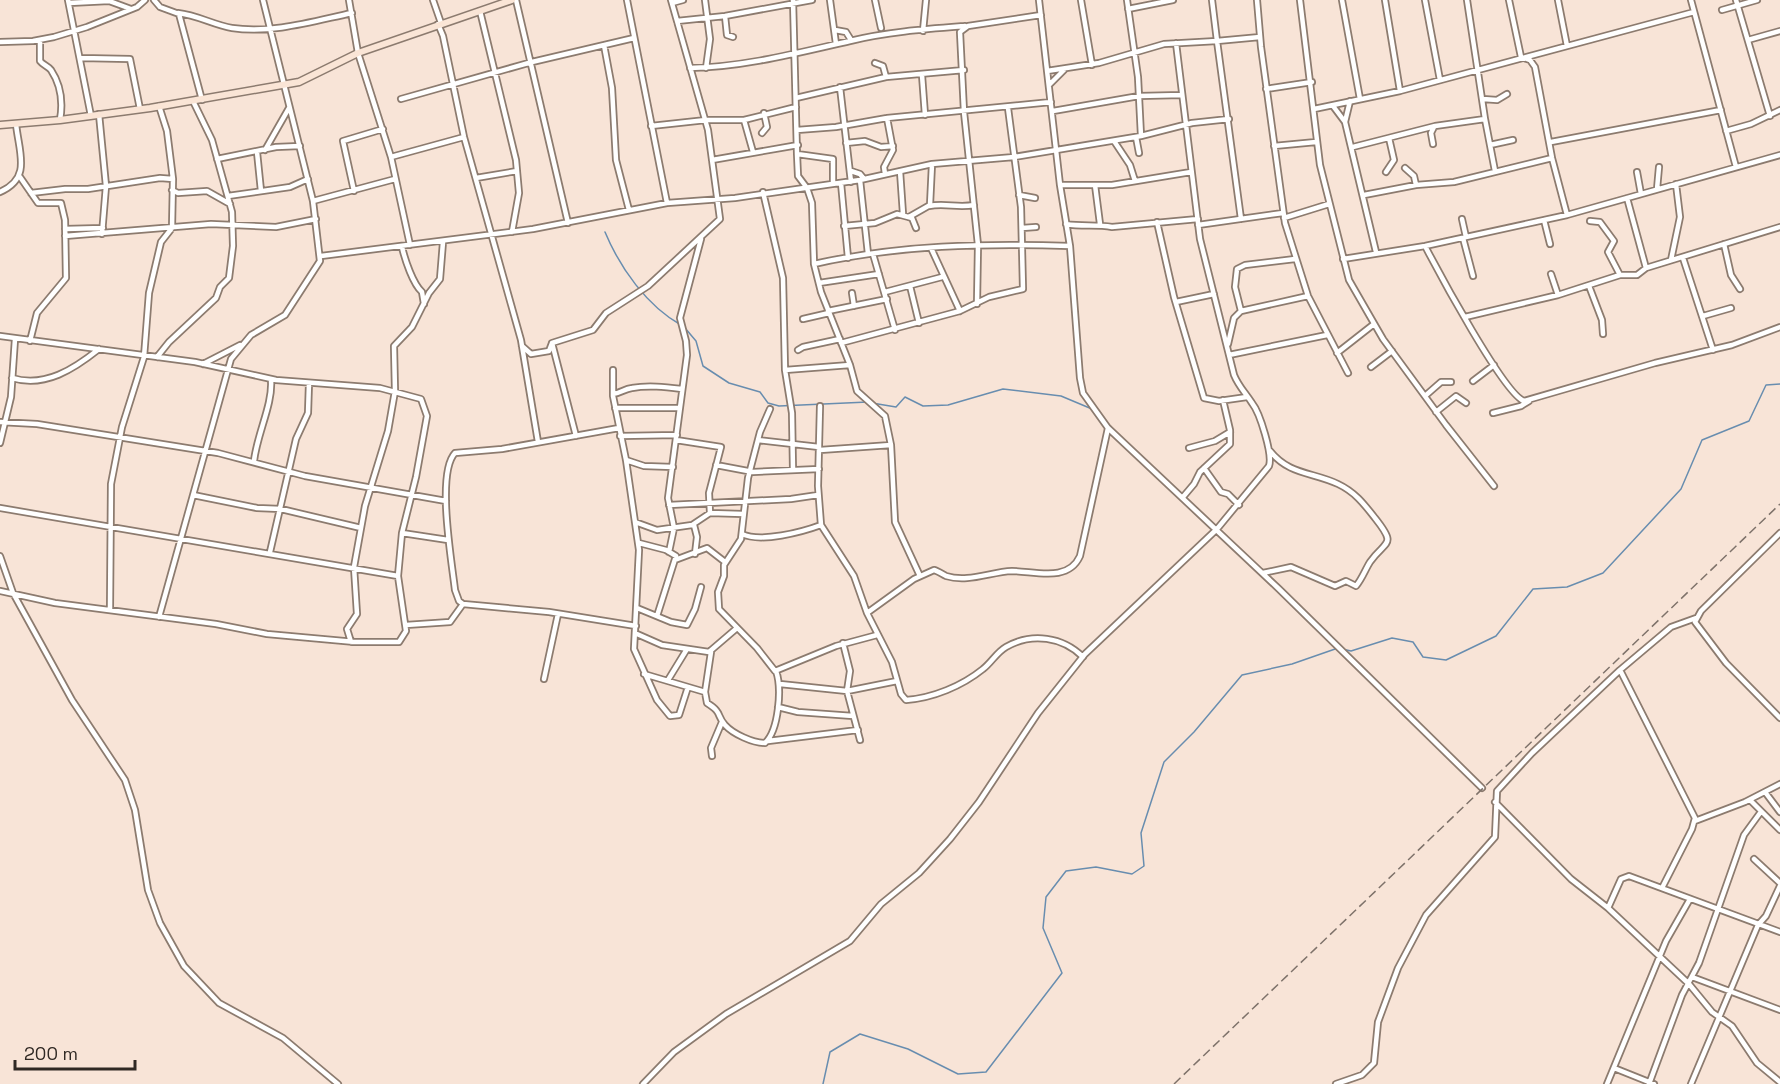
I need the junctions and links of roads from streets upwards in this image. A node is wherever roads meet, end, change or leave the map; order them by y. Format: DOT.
graph roads {
  1 [pos="145,0"];
  2 [pos="154,0"];
  3 [pos="263,0"];
  4 [pos="349,0"];
  5 [pos="434,0"];
  6 [pos="514,0"];
  7 [pos="627,0"];
  8 [pos="683,0"];
  9 [pos="705,0"];
  10 [pos="812,0"];
  11 [pos="830,0"];
  12 [pos="875,0"];
  13 [pos="926,0"];
  14 [pos="1040,0"];
  15 [pos="1081,0"];
  16 [pos="1127,0"];
  17 [pos="1173,0"];
  18 [pos="1212,0"];
  19 [pos="1257,0"];
  20 [pos="1300,0"];
  21 [pos="1342,0"];
  22 [pos="1385,0"];
  23 [pos="1425,0"];
  24 [pos="1467,0"];
  25 [pos="1509,0"];
  26 [pos="1558,0"];
  27 [pos="1691,0"];
  28 [pos="1736,0"];
  29 [pos="1757,0"];
  30 [pos="793,1"];
  31 [pos="69,2"];
  32 [pos="671,2"];
  33 [pos="1738,7"];
  34 [pos="131,9"];
  35 [pos="1128,9"];
  36 [pos="1722,10"];
  37 [pos="480,11"];
  38 [pos="1694,12"];
  39 [pos="178,13"];
  40 [pos="352,13"];
  41 [pos="1041,15"];
  42 [pos="725,16"];
  43 [pos="707,18"];
  44 [pos="677,21"];
  45 [pos="439,24"];
  46 [pos="968,26"];
  47 [pos="954,27"];
  48 [pos="271,28"];
  49 [pos="881,28"];
  50 [pos="835,30"];
  51 [pos="74,31"];
  52 [pos="923,31"];
  53 [pos="1780,31"];
  54 [pos="960,32"];
  55 [pos="1260,36"];
  56 [pos="634,38"];
  57 [pos="734,38"];
  58 [pos="40,40"];
  59 [pos="851,40"];
  60 [pos="1218,40"];
  61 [pos="1748,40"];
  62 [pos="0,42"];
  63 [pos="1176,43"];
  64 [pos="836,44"];
  65 [pos="604,45"];
  66 [pos="1567,46"];
  67 [pos="358,53"];
  68 [pos="1134,53"];
  69 [pos="793,54"];
  70 [pos="1534,55"];
  71 [pos="1521,57"];
  72 [pos="81,58"];
  73 [pos="532,62"];
  74 [pos="875,63"];
  75 [pos="1533,63"];
  76 [pos="1092,65"];
  77 [pos="690,68"];
  78 [pos="706,68"];
  79 [pos="964,70"];
  80 [pos="1064,70"];
  81 [pos="1477,70"];
  82 [pos="496,72"];
  83 [pos="1047,72"];
  84 [pos="922,75"];
  85 [pos="886,77"];
  86 [pos="1440,80"];
  87 [pos="1312,82"];
  88 [pos="283,85"];
  89 [pos="454,85"];
  90 [pos="1049,85"];
  91 [pos="840,87"];
  92 [pos="1266,89"];
  93 [pos="1400,90"];
  94 [pos="1507,93"];
  95 [pos="1182,95"];
  96 [pos="1139,96"];
  97 [pos="796,98"];
  98 [pos="202,99"];
  99 [pos="401,99"];
  100 [pos="1360,99"];
  101 [pos="1483,99"];
  102 [pos="193,101"];
  103 [pos="1350,101"];
  104 [pos="1051,102"];
  105 [pos="159,106"];
  106 [pos="1333,106"];
  107 [pos="290,107"];
  108 [pos="796,107"];
  109 [pos="1008,108"];
  110 [pos="140,109"];
  111 [pos="1314,109"];
  112 [pos="1721,110"];
  113 [pos="1780,110"];
  114 [pos="1053,111"];
  115 [pos="964,112"];
  116 [pos="764,113"];
  117 [pos="99,114"];
  118 [pos="925,115"];
  119 [pos="90,116"];
  120 [pos="1770,116"];
  121 [pos="887,118"];
  122 [pos="1229,119"];
  123 [pos="1485,119"];
  124 [pos="60,120"];
  125 [pos="706,120"];
  126 [pos="744,120"];
  127 [pos="1345,122"];
  128 [pos="16,124"];
  129 [pos="1184,124"];
  130 [pos="0,125"];
  131 [pos="651,126"];
  132 [pos="843,126"];
  133 [pos="1435,126"];
  134 [pos="383,129"];
  135 [pos="796,130"];
  136 [pos="1726,131"];
  137 [pos="762,133"];
  138 [pos="1139,136"];
  139 [pos="464,137"];
  140 [pos="1389,138"];
  141 [pos="1513,140"];
  142 [pos="1114,141"];
  143 [pos="1316,142"];
  144 [pos="1551,142"];
  145 [pos="846,143"];
  146 [pos="1433,144"];
  147 [pos="798,145"];
  148 [pos="1490,145"];
  149 [pos="300,146"];
  150 [pos="893,146"];
  151 [pos="1274,146"];
  152 [pos="1353,147"];
  153 [pos="265,150"];
  154 [pos="1058,150"];
  155 [pos="257,152"];
  156 [pos="753,152"];
  157 [pos="1139,153"];
  158 [pos="797,154"];
  159 [pos="1780,155"];
  160 [pos="391,157"];
  161 [pos="1014,157"];
  162 [pos="1552,158"];
  163 [pos="218,159"];
  164 [pos="712,160"];
  165 [pos="969,161"];
  166 [pos="932,164"];
  167 [pos="1659,166"];
  168 [pos="1736,167"];
  169 [pos="1405,168"];
  170 [pos="517,171"];
  171 [pos="851,171"];
  172 [pos="900,171"];
  173 [pos="1495,171"];
  174 [pos="1191,172"];
  175 [pos="1386,172"];
  176 [pos="1637,172"];
  177 [pos="885,174"];
  178 [pos="798,176"];
  179 [pos="20,177"];
  180 [pos="476,178"];
  181 [pos="173,179"];
  182 [pos="308,179"];
  183 [pos="395,179"];
  184 [pos="862,180"];
  185 [pos="851,182"];
  186 [pos="1135,182"];
  187 [pos="841,183"];
  188 [pos="1676,183"];
  189 [pos="833,184"];
  190 [pos="1060,185"];
  191 [pos="1095,185"];
  192 [pos="1416,185"];
  193 [pos="106,186"];
  194 [pos="807,188"];
  195 [pos="792,189"];
  196 [pos="1657,189"];
  197 [pos="172,190"];
  198 [pos="354,190"];
  199 [pos="261,191"];
  200 [pos="0,192"];
  201 [pos="763,192"];
  202 [pos="32,193"];
  203 [pos="1641,194"];
  204 [pos="1019,195"];
  205 [pos="1364,195"];
  206 [pos="228,196"];
  207 [pos="1035,198"];
  208 [pos="1627,198"];
  209 [pos="718,199"];
  210 [pos="313,201"];
  211 [pos="668,203"];
  212 [pos="230,204"];
  213 [pos="1329,204"];
  214 [pos="974,205"];
  215 [pos="929,206"];
  216 [pos="629,210"];
  217 [pos="1283,215"];
  218 [pos="1567,215"];
  219 [pos="906,216"];
  220 [pos="316,219"];
  221 [pos="1240,219"];
  222 [pos="1462,219"];
  223 [pos="1544,220"];
  224 [pos="1590,221"];
  225 [pos="1157,222"];
  226 [pos="1198,222"];
  227 [pos="568,223"];
  228 [pos="234,224"];
  229 [pos="1066,224"];
  230 [pos="1100,224"];
  231 [pos="864,225"];
  232 [pos="172,226"];
  233 [pos="844,226"];
  234 [pos="1036,227"];
  235 [pos="1780,227"];
  236 [pos="916,228"];
  237 [pos="1022,228"];
  238 [pos="65,229"];
  239 [pos="103,231"];
  240 [pos="512,232"];
  241 [pos="489,234"];
  242 [pos="65,236"];
  243 [pos="702,236"];
  244 [pos="1464,238"];
  245 [pos="443,242"];
  246 [pos="1550,244"];
  247 [pos="1724,244"];
  248 [pos="410,245"];
  249 [pos="978,245"];
  250 [pos="1070,246"];
  251 [pos="1425,246"];
  252 [pos="402,247"];
  253 [pos="1021,247"];
  254 [pos="931,248"];
  255 [pos="1376,252"];
  256 [pos="871,254"];
  257 [pos="321,256"];
  258 [pos="848,258"];
  259 [pos="1683,258"];
  260 [pos="1295,259"];
  261 [pos="1343,259"];
  262 [pos="1671,261"];
  263 [pos="814,264"];
  264 [pos="1646,268"];
  265 [pos="879,274"];
  266 [pos="1551,274"];
  267 [pos="1620,275"];
  268 [pos="1473,276"];
  269 [pos="942,277"];
  270 [pos="819,283"];
  271 [pos="910,286"];
  272 [pos="1589,286"];
  273 [pos="1740,289"];
  274 [pos="885,292"];
  275 [pos="852,293"];
  276 [pos="1214,294"];
  277 [pos="1558,295"];
  278 [pos="1308,296"];
  279 [pos="887,299"];
  280 [pos="1176,302"];
  281 [pos="424,304"];
  282 [pos="977,304"];
  283 [pos="854,306"];
  284 [pos="1731,308"];
  285 [pos="960,311"];
  286 [pos="1241,311"];
  287 [pos="828,312"];
  288 [pos="1703,316"];
  289 [pos="1465,317"];
  290 [pos="803,319"];
  291 [pos="919,323"];
  292 [pos="1374,324"];
  293 [pos="1780,327"];
  294 [pos="895,330"];
  295 [pos="1603,334"];
  296 [pos="1327,335"];
  297 [pos="0,336"];
  298 [pos="15,339"];
  299 [pos="30,341"];
  300 [pos="840,341"];
  301 [pos="552,343"];
  302 [pos="243,344"];
  303 [pos="522,346"];
  304 [pos="1227,346"];
  305 [pos="100,349"];
  306 [pos="798,350"];
  307 [pos="1713,350"];
  308 [pos="1392,351"];
  309 [pos="1337,353"];
  310 [pos="143,355"];
  311 [pos="1229,355"];
  312 [pos="157,357"];
  313 [pos="203,364"];
  314 [pos="850,365"];
  315 [pos="1494,365"];
  316 [pos="1371,367"];
  317 [pos="227,370"];
  318 [pos="614,370"];
  319 [pos="785,370"];
  320 [pos="1348,373"];
  321 [pos="12,378"];
  322 [pos="271,380"];
  323 [pos="1473,381"];
  324 [pos="1451,382"];
  325 [pos="309,383"];
  326 [pos="682,389"];
  327 [pos="395,391"];
  328 [pos="613,394"];
  329 [pos="1425,396"];
  330 [pos="1247,397"];
  331 [pos="1223,400"];
  332 [pos="1528,400"];
  333 [pos="1466,403"];
  334 [pos="820,406"];
  335 [pos="615,408"];
  336 [pos="680,408"];
  337 [pos="770,409"];
  338 [pos="1436,412"];
  339 [pos="1493,413"];
  340 [pos="0,422"];
  341 [pos="7,422"];
  342 [pos="619,428"];
  343 [pos="1108,428"];
  344 [pos="1230,432"];
  345 [pos="576,436"];
  346 [pos="620,436"];
  347 [pos="121,437"];
  348 [pos="677,438"];
  349 [pos="758,440"];
  350 [pos="0,442"];
  351 [pos="538,442"];
  352 [pos="792,443"];
  353 [pos="891,445"];
  354 [pos="820,448"];
  355 [pos="1189,448"];
  356 [pos="1268,448"];
  357 [pos="205,452"];
  358 [pos="626,460"];
  359 [pos="254,461"];
  360 [pos="716,465"];
  361 [pos="673,467"];
  362 [pos="1204,468"];
  363 [pos="819,469"];
  364 [pos="793,470"];
  365 [pos="750,471"];
  366 [pos="290,472"];
  367 [pos="372,486"];
  368 [pos="1494,486"];
  369 [pos="192,495"];
  370 [pos="818,495"];
  371 [pos="412,496"];
  372 [pos="1183,497"];
  373 [pos="446,501"];
  374 [pos="710,501"];
  375 [pos="746,501"];
  376 [pos="669,505"];
  377 [pos="1239,505"];
  378 [pos="0,508"];
  379 [pos="280,509"];
  380 [pos="711,513"];
  381 [pos="743,514"];
  382 [pos="635,522"];
  383 [pos="694,525"];
  384 [pos="821,525"];
  385 [pos="112,526"];
  386 [pos="361,528"];
  387 [pos="674,528"];
  388 [pos="1217,529"];
  389 [pos="402,533"];
  390 [pos="742,534"];
  391 [pos="1780,535"];
  392 [pos="182,539"];
  393 [pos="448,540"];
  394 [pos="639,543"];
  395 [pos="270,552"];
  396 [pos="669,552"];
  397 [pos="695,554"];
  398 [pos="0,556"];
  399 [pos="675,560"];
  400 [pos="725,562"];
  401 [pos="354,567"];
  402 [pos="1263,574"];
  403 [pos="398,576"];
  404 [pos="920,576"];
  405 [pos="700,587"];
  406 [pos="0,591"];
  407 [pos="13,593"];
  408 [pos="464,604"];
  409 [pos="637,608"];
  410 [pos="110,609"];
  411 [pos="867,613"];
  412 [pos="558,614"];
  413 [pos="657,616"];
  414 [pos="159,617"];
  415 [pos="1696,618"];
  416 [pos="406,625"];
  417 [pos="636,626"];
  418 [pos="737,628"];
  419 [pos="637,634"];
  420 [pos="877,635"];
  421 [pos="351,642"];
  422 [pos="843,644"];
  423 [pos="687,649"];
  424 [pos="711,652"];
  425 [pos="1083,657"];
  426 [pos="1620,670"];
  427 [pos="776,671"];
  428 [pos="644,674"];
  429 [pos="544,679"];
  430 [pos="668,680"];
  431 [pos="897,681"];
  432 [pos="780,684"];
  433 [pos="688,687"];
  434 [pos="846,691"];
  435 [pos="705,692"];
  436 [pos="778,707"];
  437 [pos="854,716"];
  438 [pos="1780,718"];
  439 [pos="723,722"];
  440 [pos="858,730"];
  441 [pos="860,740"];
  442 [pos="768,741"];
  443 [pos="712,756"];
  444 [pos="1779,786"];
  445 [pos="1482,788"];
  446 [pos="1766,792"];
  447 [pos="1750,800"];
  448 [pos="1496,802"];
  449 [pos="1780,812"];
  450 [pos="1760,813"];
  451 [pos="1695,821"];
  452 [pos="1780,830"];
  453 [pos="1754,859"];
  454 [pos="1780,884"];
  455 [pos="1662,888"];
  456 [pos="1690,899"];
  457 [pos="1608,908"];
  458 [pos="1717,909"];
  459 [pos="1758,925"];
  460 [pos="1780,932"];
  461 [pos="1660,957"];
  462 [pos="1692,977"];
  463 [pos="1689,984"];
  464 [pos="1729,991"];
  465 [pos="1780,1010"];
  466 [pos="1720,1016"];
  467 [pos="1614,1068"];
  468 [pos="1780,1083"];
  469 [pos="338,1084"];
  470 [pos="643,1084"];
  471 [pos="1336,1084"];
  472 [pos="1607,1084"];
  473 [pos="1651,1084"];
  474 [pos="1691,1084"];
  1 -- 34 [label="street"];
  2 -- 39 [label="street"];
  3 -- 48 [label="street"];
  4 -- 40 [label="street"];
  5 -- 45 [label="street"];
  6 -- 37 [label="street"];
  6 -- 73 [label="street"];
  7 -- 56 [label="street"];
  8 -- 32 [label="street"];
  9 -- 43 [label="street"];
  10 -- 30 [label="street"];
  11 -- 50 [label="street"];
  12 -- 49 [label="street"];
  13 -- 52 [label="street"];
  14 -- 41 [label="street"];
  15 -- 76 [label="street"];
  16 -- 35 [label="street"];
  17 -- 35 [label="street"];
  18 -- 60 [label="street"];
  19 -- 55 [label="street"];
  20 -- 87 [label="street"];
  21 -- 100 [label="street"];
  22 -- 93 [label="street"];
  23 -- 86 [label="street"];
  24 -- 81 [label="street"];
  25 -- 71 [label="street"];
  26 -- 66 [label="street"];
  27 -- 38 [label="street"];
  28 -- 33 [label="street"];
  29 -- 33 [label="street"];
  30 -- 42 [label="street"];
  30 -- 69 [label="street"];
  31 -- 34 [label="street"];
  31 -- 51 [label="street"];
  32 -- 44 [label="street"];
  33 -- 36 [label="street"];
  33 -- 61 [label="street"];
  34 -- 51 [label="street"];
  35 -- 68 [label="street"];
  37 -- 45 [label="street"];
  37 -- 82 [label="street"];
  38 -- 66 [label="street"];
  38 -- 112 [label="street"];
  39 -- 48 [label="street"];
  39 -- 98 [label="street"];
  40 -- 48 [label="street"];
  40 -- 67 [label="street"];
  41 -- 46 [label="street"];
  41 -- 83 [label="street"];
  42 -- 43 [label="street"];
  42 -- 57 [label="street"];
  43 -- 44 [label="street"];
  43 -- 78 [label="street"];
  44 -- 77 [label="street"];
  45 -- 67 [label="street"];
  45 -- 89 [label="street"];
  46 -- 47 [label="street"];
  46 -- 54 [label="street"];
  47 -- 52 [label="street"];
  47 -- 54 [label="street"];
  48 -- 88 [label="street"];
  50 -- 59 [label="street"];
  50 -- 64 [label="street"];
  51 -- 58 [label="street"];
  51 -- 72 [label="street"];
  52 -- 59 [label="street"];
  53 -- 61 [label="street"];
  54 -- 79 [label="street"];
  55 -- 60 [label="street"];
  55 -- 92 [label="street"];
  56 -- 65 [label="street"];
  56 -- 131 [label="street"];
  58 -- 62 [label="street"];
  58 -- 124 [label="street"];
  59 -- 64 [label="street"];
  60 -- 63 [label="street"];
  60 -- 122 [label="street"];
  61 -- 120 [label="street"];
  63 -- 68 [label="street"];
  63 -- 95 [label="street"];
  64 -- 69 [label="street"];
  65 -- 73 [label="street"];
  65 -- 216 [label="street"];
  66 -- 70 [label="street"];
  67 -- 88 [label="street"];
  67 -- 134 [label="street"];
  68 -- 76 [label="street"];
  68 -- 96 [label="street"];
  69 -- 78 [label="street"];
  69 -- 97 [label="street"];
  70 -- 71 [label="street"];
  70 -- 75 [label="street"];
  71 -- 75 [label="street"];
  71 -- 81 [label="street"];
  72 -- 110 [label="street"];
  72 -- 119 [label="street"];
  73 -- 82 [label="street"];
  73 -- 227 [label="street"];
  74 -- 85 [label="street"];
  75 -- 144 [label="street"];
  76 -- 80 [label="street"];
  77 -- 78 [label="street"];
  77 -- 125 [label="street"];
  79 -- 84 [label="street"];
  79 -- 115 [label="street"];
  80 -- 83 [label="street"];
  80 -- 90 [label="street"];
  81 -- 86 [label="street"];
  81 -- 101 [label="street"];
  82 -- 89 [label="street"];
  82 -- 170 [label="street"];
  83 -- 90 [label="street"];
  84 -- 85 [label="street"];
  84 -- 118 [label="street"];
  85 -- 91 [label="street"];
  86 -- 93 [label="street"];
  87 -- 92 [label="street"];
  87 -- 111 [label="street"];
  88 -- 98 [label="street"];
  88 -- 107 [label="street"];
  89 -- 99 [label="street"];
  89 -- 139 [label="street"];
  90 -- 104 [label="street"];
  91 -- 97 [label="street"];
  91 -- 132 [label="street"];
  92 -- 151 [label="street"];
  93 -- 100 [label="street"];
  94 -- 101 [label="street"];
  95 -- 96 [label="street"];
  95 -- 129 [label="street"];
  96 -- 114 [label="street"];
  96 -- 138 [label="street"];
  97 -- 108 [label="street"];
  98 -- 102 [label="street"];
  100 -- 103 [label="street"];
  101 -- 123 [label="street"];
  102 -- 105 [label="street"];
  102 -- 163 [label="street"];
  103 -- 106 [label="street"];
  103 -- 127 [label="street"];
  104 -- 109 [label="street"];
  104 -- 114 [label="street"];
  105 -- 110 [label="street"];
  105 -- 181 [label="street"];
  106 -- 111 [label="street"];
  106 -- 127 [label="street"];
  107 -- 149 [label="street"];
  107 -- 153 [label="street"];
  108 -- 116 [label="street"];
  108 -- 135 [label="street"];
  109 -- 115 [label="street"];
  109 -- 161 [label="street"];
  110 -- 117 [label="street"];
  111 -- 143 [label="street"];
  112 -- 136 [label="street"];
  112 -- 144 [label="street"];
  113 -- 120 [label="street"];
  114 -- 154 [label="street"];
  115 -- 118 [label="street"];
  115 -- 165 [label="street"];
  116 -- 126 [label="street"];
  116 -- 137 [label="street"];
  117 -- 119 [label="street"];
  117 -- 193 [label="street"];
  118 -- 121 [label="street"];
  119 -- 124 [label="street"];
  120 -- 136 [label="street"];
  121 -- 132 [label="street"];
  121 -- 150 [label="street"];
  122 -- 129 [label="street"];
  122 -- 221 [label="street"];
  123 -- 133 [label="street"];
  123 -- 148 [label="street"];
  124 -- 128 [label="street"];
  125 -- 126 [label="street"];
  125 -- 131 [label="street"];
  125 -- 164 [label="street"];
  126 -- 156 [label="street"];
  127 -- 152 [label="street"];
  128 -- 130 [label="street"];
  128 -- 179 [label="street"];
  129 -- 138 [label="street"];
  129 -- 174 [label="street"];
  131 -- 211 [label="street"];
  132 -- 135 [label="street"];
  132 -- 145 [label="street"];
  133 -- 140 [label="street"];
  133 -- 146 [label="street"];
  134 -- 160 [label="street"];
  134 -- 198 [label="street"];
  135 -- 147 [label="street"];
  136 -- 168 [label="street"];
  138 -- 142 [label="street"];
  138 -- 157 [label="street"];
  139 -- 160 [label="street"];
  139 -- 180 [label="street"];
  140 -- 152 [label="street"];
  140 -- 175 [label="street"];
  141 -- 148 [label="street"];
  142 -- 154 [label="street"];
  142 -- 186 [label="street"];
  143 -- 151 [label="street"];
  143 -- 213 [label="street"];
  144 -- 162 [label="street"];
  145 -- 150 [label="street"];
  145 -- 171 [label="street"];
  147 -- 156 [label="street"];
  147 -- 158 [label="street"];
  148 -- 173 [label="street"];
  149 -- 153 [label="street"];
  149 -- 182 [label="street"];
  150 -- 177 [label="street"];
  151 -- 217 [label="street"];
  152 -- 205 [label="street"];
  153 -- 155 [label="street"];
  154 -- 161 [label="street"];
  154 -- 190 [label="street"];
  155 -- 163 [label="street"];
  155 -- 199 [label="street"];
  156 -- 164 [label="street"];
  158 -- 178 [label="street"];
  158 -- 189 [label="street"];
  159 -- 168 [label="street"];
  160 -- 183 [label="street"];
  161 -- 165 [label="street"];
  161 -- 204 [label="street"];
  162 -- 173 [label="street"];
  162 -- 218 [label="street"];
  163 -- 206 [label="street"];
  164 -- 209 [label="street"];
  165 -- 166 [label="street"];
  165 -- 214 [label="street"];
  166 -- 172 [label="street"];
  166 -- 215 [label="street"];
  167 -- 196 [label="street"];
  168 -- 188 [label="street"];
  169 -- 192 [label="street"];
  170 -- 180 [label="street"];
  170 -- 240 [label="street"];
  171 -- 184 [label="street"];
  171 -- 185 [label="street"];
  172 -- 177 [label="street"];
  172 -- 219 [label="street"];
  173 -- 192 [label="street"];
  174 -- 186 [label="street"];
  174 -- 226 [label="street"];
  176 -- 203 [label="street"];
  177 -- 184 [label="street"];
  178 -- 194 [label="street"];
  178 -- 195 [label="street"];
  179 -- 200 [label="street"];
  179 -- 202 [label="street"];
  180 -- 241 [label="street"];
  181 -- 193 [label="street"];
  181 -- 197 [label="street"];
  182 -- 199 [label="street"];
  182 -- 210 [label="street"];
  183 -- 198 [label="street"];
  183 -- 248 [label="street"];
  184 -- 185 [label="street"];
  184 -- 231 [label="street"];
  185 -- 187 [label="street"];
  186 -- 191 [label="street"];
  187 -- 189 [label="street"];
  187 -- 233 [label="street"];
  188 -- 196 [label="street"];
  188 -- 262 [label="street"];
  189 -- 194 [label="street"];
  190 -- 191 [label="street"];
  190 -- 229 [label="street"];
  191 -- 230 [label="street"];
  192 -- 205 [label="street"];
  193 -- 202 [label="street"];
  193 -- 239 [label="street"];
  194 -- 195 [label="street"];
  194 -- 263 [label="street"];
  195 -- 201 [label="street"];
  196 -- 203 [label="street"];
  197 -- 212 [label="street"];
  197 -- 232 [label="street"];
  198 -- 210 [label="street"];
  199 -- 206 [label="street"];
  201 -- 209 [label="street"];
  201 -- 319 [label="street"];
  202 -- 238 [label="street"];
  203 -- 208 [label="street"];
  204 -- 207 [label="street"];
  204 -- 237 [label="street"];
  205 -- 255 [label="street"];
  206 -- 212 [label="street"];
  208 -- 218 [label="street"];
  208 -- 264 [label="street"];
  209 -- 211 [label="street"];
  209 -- 243 [label="street"];
  210 -- 220 [label="street"];
  211 -- 216 [label="street"];
  212 -- 228 [label="street"];
  213 -- 217 [label="street"];
  213 -- 261 [label="street"];
  214 -- 215 [label="street"];
  214 -- 249 [label="street"];
  215 -- 219 [label="street"];
  216 -- 227 [label="street"];
  217 -- 221 [label="street"];
  217 -- 260 [label="street"];
  218 -- 223 [label="street"];
  219 -- 231 [label="street"];
  219 -- 236 [label="street"];
  220 -- 228 [label="street"];
  220 -- 257 [label="street"];
  221 -- 226 [label="street"];
  222 -- 244 [label="street"];
  223 -- 244 [label="street"];
  223 -- 246 [label="street"];
  224 -- 267 [label="street"];
  225 -- 226 [label="street"];
  225 -- 230 [label="street"];
  225 -- 280 [label="street"];
  226 -- 276 [label="street"];
  227 -- 240 [label="street"];
  228 -- 232 [label="street"];
  228 -- 312 [label="street"];
  229 -- 230 [label="street"];
  229 -- 250 [label="street"];
  231 -- 233 [label="street"];
  231 -- 256 [label="street"];
  232 -- 239 [label="street"];
  232 -- 310 [label="street"];
  233 -- 258 [label="street"];
  234 -- 237 [label="street"];
  235 -- 247 [label="street"];
  237 -- 253 [label="street"];
  238 -- 239 [label="street"];
  238 -- 242 [label="street"];
  239 -- 242 [label="street"];
  240 -- 241 [label="street"];
  241 -- 245 [label="street"];
  241 -- 303 [label="street"];
  242 -- 299 [label="street"];
  243 -- 301 [label="street"];
  243 -- 326 [label="street"];
  244 -- 251 [label="street"];
  244 -- 268 [label="street"];
  245 -- 248 [label="street"];
  245 -- 281 [label="street"];
  247 -- 259 [label="street"];
  247 -- 273 [label="street"];
  248 -- 252 [label="street"];
  249 -- 253 [label="street"];
  249 -- 254 [label="street"];
  249 -- 282 [label="street"];
  250 -- 253 [label="street"];
  250 -- 343 [label="street"];
  251 -- 255 [label="street"];
  251 -- 289 [label="street"];
  252 -- 257 [label="street"];
  252 -- 281 [label="street"];
  253 -- 282 [label="street"];
  254 -- 256 [label="street"];
  254 -- 269 [label="street"];
  255 -- 261 [label="street"];
  256 -- 258 [label="street"];
  256 -- 265 [label="street"];
  257 -- 302 [label="street"];
  258 -- 263 [label="street"];
  259 -- 262 [label="street"];
  259 -- 288 [label="street"];
  260 -- 278 [label="street"];
  260 -- 286 [label="street"];
  261 -- 292 [label="street"];
  262 -- 264 [label="street"];
  263 -- 270 [label="street"];
  264 -- 267 [label="street"];
  265 -- 270 [label="street"];
  265 -- 274 [label="street"];
  266 -- 277 [label="street"];
  267 -- 272 [label="street"];
  269 -- 271 [label="street"];
  269 -- 285 [label="street"];
  270 -- 287 [label="street"];
  271 -- 274 [label="street"];
  271 -- 291 [label="street"];
  272 -- 277 [label="street"];
  272 -- 295 [label="street"];
  274 -- 279 [label="street"];
  275 -- 283 [label="street"];
  276 -- 280 [label="street"];
  276 -- 304 [label="street"];
  277 -- 289 [label="street"];
  278 -- 286 [label="street"];
  278 -- 296 [label="street"];
  279 -- 283 [label="street"];
  279 -- 294 [label="street"];
  280 -- 331 [label="street"];
  281 -- 327 [label="street"];
  282 -- 285 [label="street"];
  283 -- 287 [label="street"];
  284 -- 288 [label="street"];
  285 -- 291 [label="street"];
  286 -- 304 [label="street"];
  287 -- 290 [label="street"];
  287 -- 300 [label="street"];
  288 -- 307 [label="street"];
  289 -- 315 [label="street"];
  291 -- 294 [label="street"];
  292 -- 308 [label="street"];
  292 -- 309 [label="street"];
  293 -- 307 [label="street"];
  294 -- 300 [label="street"];
  296 -- 309 [label="street"];
  296 -- 311 [label="street"];
  297 -- 298 [label="street"];
  298 -- 299 [label="street"];
  298 -- 321 [label="street"];
  299 -- 305 [label="street"];
  300 -- 306 [label="street"];
  300 -- 314 [label="street"];
  301 -- 303 [label="street"];
  301 -- 345 [label="street"];
  302 -- 313 [label="street"];
  302 -- 317 [label="street"];
  303 -- 351 [label="street"];
  304 -- 311 [label="street"];
  305 -- 310 [label="street"];
  305 -- 321 [label="street"];
  307 -- 332 [label="street"];
  308 -- 316 [label="street"];
  308 -- 329 [label="street"];
  309 -- 320 [label="street"];
  310 -- 312 [label="street"];
  310 -- 347 [label="street"];
  311 -- 330 [label="street"];
  312 -- 313 [label="street"];
  313 -- 317 [label="street"];
  314 -- 319 [label="street"];
  314 -- 353 [label="street"];
  315 -- 323 [label="street"];
  315 -- 332 [label="street"];
  317 -- 322 [label="street"];
  317 -- 357 [label="street"];
  318 -- 328 [label="street"];
  319 -- 352 [label="street"];
  321 -- 341 [label="street"];
  322 -- 325 [label="street"];
  322 -- 359 [label="street"];
  324 -- 329 [label="street"];
  325 -- 327 [label="street"];
  325 -- 366 [label="street"];
  326 -- 328 [label="street"];
  326 -- 336 [label="street"];
  327 -- 367 [label="street"];
  327 -- 371 [label="street"];
  328 -- 335 [label="street"];
  329 -- 338 [label="street"];
  330 -- 331 [label="street"];
  330 -- 356 [label="street"];
  331 -- 344 [label="street"];
  332 -- 339 [label="street"];
  333 -- 338 [label="street"];
  334 -- 354 [label="street"];
  335 -- 336 [label="street"];
  335 -- 342 [label="street"];
  336 -- 348 [label="street"];
  337 -- 349 [label="street"];
  338 -- 368 [label="street"];
  340 -- 341 [label="street"];
  341 -- 347 [label="street"];
  341 -- 350 [label="street"];
  342 -- 345 [label="street"];
  342 -- 346 [label="street"];
  343 -- 372 [label="street"];
  343 -- 404 [label="street"];
  344 -- 355 [label="street"];
  344 -- 362 [label="street"];
  345 -- 351 [label="street"];
  346 -- 348 [label="street"];
  346 -- 358 [label="street"];
  347 -- 357 [label="street"];
  347 -- 385 [label="street"];
  348 -- 360 [label="street"];
  348 -- 361 [label="street"];
  349 -- 352 [label="street"];
  349 -- 365 [label="street"];
  351 -- 373 [label="street"];
  352 -- 354 [label="street"];
  352 -- 364 [label="street"];
  353 -- 354 [label="street"];
  353 -- 404 [label="street"];
  354 -- 363 [label="street"];
  356 -- 377 [label="street"];
  356 -- 402 [label="street"];
  357 -- 359 [label="street"];
  357 -- 369 [label="street"];
  358 -- 361 [label="street"];
  358 -- 382 [label="street"];
  359 -- 366 [label="street"];
  360 -- 365 [label="street"];
  360 -- 374 [label="street"];
  361 -- 376 [label="street"];
  362 -- 372 [label="street"];
  362 -- 377 [label="street"];
  363 -- 364 [label="street"];
  363 -- 370 [label="street"];
  364 -- 365 [label="street"];
  365 -- 375 [label="street"];
  366 -- 367 [label="street"];
  366 -- 379 [label="street"];
  367 -- 371 [label="street"];
  367 -- 386 [label="street"];
  369 -- 379 [label="street"];
  369 -- 392 [label="street"];
  370 -- 375 [label="street"];
  370 -- 384 [label="street"];
  371 -- 373 [label="street"];
  371 -- 389 [label="street"];
  372 -- 388 [label="street"];
  373 -- 393 [label="street"];
  374 -- 375 [label="street"];
  374 -- 376 [label="street"];
  374 -- 380 [label="street"];
  375 -- 381 [label="street"];
  376 -- 387 [label="street"];
  377 -- 388 [label="street"];
  378 -- 385 [label="street"];
  379 -- 386 [label="street"];
  379 -- 395 [label="street"];
  380 -- 381 [label="street"];
  380 -- 383 [label="street"];
  381 -- 390 [label="street"];
  382 -- 387 [label="street"];
  382 -- 394 [label="street"];
  383 -- 387 [label="street"];
  383 -- 397 [label="street"];
  384 -- 390 [label="street"];
  384 -- 411 [label="street"];
  385 -- 392 [label="street"];
  385 -- 410 [label="street"];
  386 -- 401 [label="street"];
  387 -- 396 [label="street"];
  388 -- 402 [label="street"];
  388 -- 425 [label="street"];
  389 -- 393 [label="street"];
  389 -- 403 [label="street"];
  390 -- 400 [label="street"];
  391 -- 415 [label="street"];
  392 -- 395 [label="street"];
  392 -- 414 [label="street"];
  393 -- 408 [label="street"];
  394 -- 396 [label="street"];
  394 -- 409 [label="street"];
  395 -- 401 [label="street"];
  396 -- 399 [label="street"];
  397 -- 399 [label="street"];
  397 -- 400 [label="street"];
  398 -- 407 [label="street"];
  399 -- 413 [label="street"];
  400 -- 418 [label="street"];
  401 -- 403 [label="street"];
  401 -- 421 [label="street"];
  402 -- 445 [label="street"];
  403 -- 416 [label="street"];
  404 -- 411 [label="street"];
  405 -- 413 [label="street"];
  406 -- 407 [label="street"];
  407 -- 410 [label="street"];
  407 -- 469 [label="street"];
  408 -- 412 [label="street"];
  408 -- 416 [label="street"];
  409 -- 413 [label="street"];
  409 -- 417 [label="street"];
  410 -- 414 [label="street"];
  411 -- 420 [label="street"];
  412 -- 417 [label="street"];
  412 -- 429 [label="street"];
  414 -- 421 [label="street"];
  415 -- 426 [label="street"];
  415 -- 438 [label="street"];
  416 -- 421 [label="street"];
  417 -- 419 [label="street"];
  418 -- 424 [label="street"];
  418 -- 427 [label="street"];
  419 -- 423 [label="street"];
  419 -- 428 [label="street"];
  420 -- 422 [label="street"];
  420 -- 431 [label="street"];
  422 -- 427 [label="street"];
  422 -- 434 [label="street"];
  423 -- 424 [label="street"];
  423 -- 430 [label="street"];
  424 -- 435 [label="street"];
  425 -- 431 [label="street"];
  425 -- 470 [label="street"];
  426 -- 448 [label="street"];
  426 -- 451 [label="street"];
  427 -- 432 [label="street"];
  428 -- 430 [label="street"];
  428 -- 433 [label="street"];
  430 -- 433 [label="street"];
  431 -- 434 [label="street"];
  432 -- 434 [label="street"];
  432 -- 436 [label="street"];
  433 -- 435 [label="street"];
  434 -- 437 [label="street"];
  435 -- 439 [label="street"];
  436 -- 437 [label="street"];
  436 -- 442 [label="street"];
  437 -- 440 [label="street"];
  439 -- 442 [label="street"];
  439 -- 443 [label="street"];
  440 -- 441 [label="street"];
  440 -- 442 [label="street"];
  444 -- 446 [label="street"];
  446 -- 447 [label="street"];
  446 -- 449 [label="street"];
  447 -- 450 [label="street"];
  447 -- 451 [label="street"];
  448 -- 457 [label="street"];
  448 -- 471 [label="street"];
  450 -- 452 [label="street"];
  450 -- 458 [label="street"];
  451 -- 455 [label="street"];
  453 -- 454 [label="street"];
  454 -- 459 [label="street"];
  455 -- 456 [label="street"];
  455 -- 457 [label="street"];
  456 -- 458 [label="street"];
  456 -- 461 [label="street"];
  457 -- 461 [label="street"];
  458 -- 459 [label="street"];
  458 -- 462 [label="street"];
  459 -- 460 [label="street"];
  459 -- 464 [label="street"];
  461 -- 463 [label="street"];
  461 -- 467 [label="street"];
  462 -- 463 [label="street"];
  462 -- 464 [label="street"];
  463 -- 466 [label="street"];
  463 -- 473 [label="street"];
  464 -- 465 [label="street"];
  464 -- 466 [label="street"];
  466 -- 468 [label="street"];
  466 -- 474 [label="street"];
  467 -- 472 [label="street"];
  467 -- 473 [label="street"];
}
